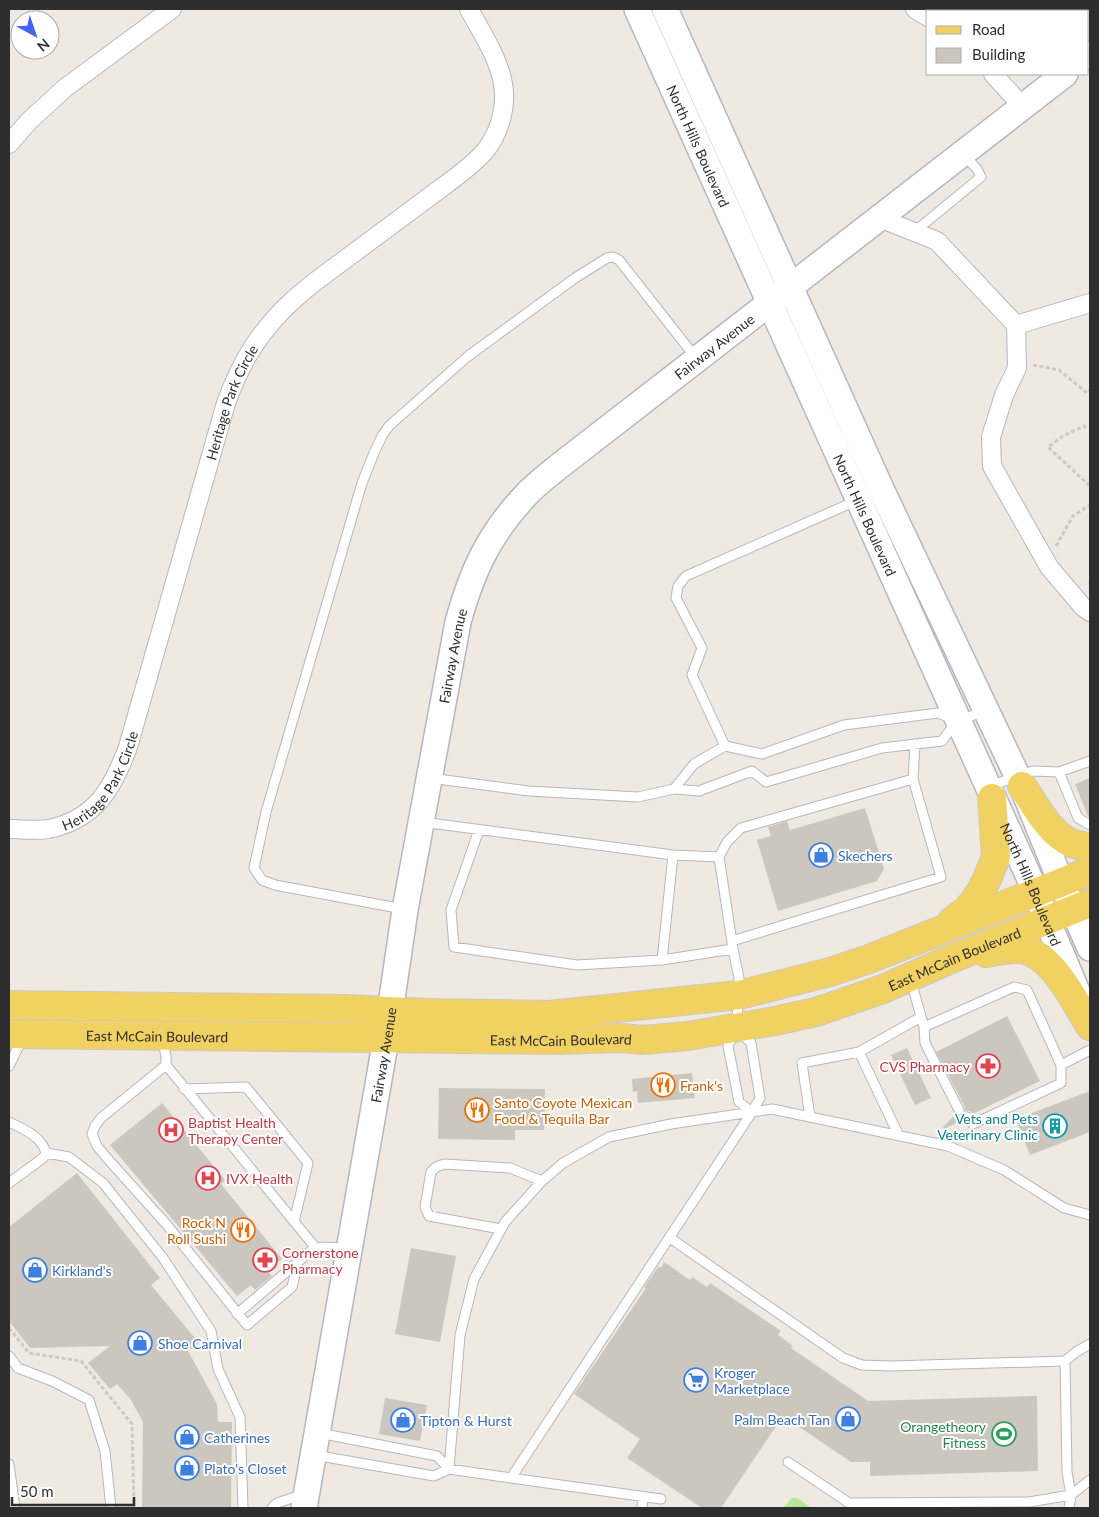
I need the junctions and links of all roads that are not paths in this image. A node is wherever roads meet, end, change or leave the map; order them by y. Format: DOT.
graph roads {
  1 [pos="172,9"];
  2 [pos="469,9"];
  3 [pos="636,9"];
  4 [pos="665,9"];
  5 [pos="915,9"];
  6 [pos="926,16"];
  7 [pos="994,75"];
  8 [pos="1064,75"];
  9 [pos="1023,107"];
  10 [pos="9,144"];
  11 [pos="963,153"];
  12 [pos="880,218"];
  13 [pos="914,232"];
  14 [pos="791,287"];
  15 [pos="1090,303"];
  16 [pos="770,304"];
  17 [pos="1016,325"];
  18 [pos="698,359"];
  19 [pos="859,500"];
  20 [pos="1090,612"];
  21 [pos="987,710"];
  22 [pos="948,717"];
  23 [pos="915,744"];
  24 [pos="726,746"];
  25 [pos="1090,761"];
  26 [pos="1060,772"];
  27 [pos="430,778"];
  28 [pos="913,779"];
  29 [pos="1020,781"];
  30 [pos="674,789"];
  31 [pos="990,792"];
  32 [pos="422,822"];
  33 [pos="1090,825"];
  34 [pos="9,830"];
  35 [pos="479,830"];
  36 [pos="1090,848"];
  37 [pos="673,855"];
  38 [pos="719,857"];
  39 [pos="1090,871"];
  40 [pos="1061,882"];
  41 [pos="1036,893"];
  42 [pos="1082,906"];
  43 [pos="405,910"];
  44 [pos="1047,921"];
  45 [pos="935,933"];
  46 [pos="733,945"];
  47 [pos="1090,948"];
  48 [pos="953,958"];
  49 [pos="662,960"];
  50 [pos="910,977"];
  51 [pos="739,995"];
  52 [pos="9,1005"];
  53 [pos="390,1011"];
  54 [pos="921,1017"];
  55 [pos="1090,1025"];
  56 [pos="924,1027"];
  57 [pos="736,1028"];
  58 [pos="17,1034"];
  59 [pos="161,1036"];
  60 [pos="386,1039"];
  61 [pos="1090,1050"];
  62 [pos="858,1052"];
  63 [pos="166,1065"];
  64 [pos="1060,1065"];
  65 [pos="9,1066"];
  66 [pos="184,1089"];
  67 [pos="959,1110"];
  68 [pos="752,1112"];
  69 [pos="810,1117"];
  70 [pos="967,1117"];
  71 [pos="9,1122"];
  72 [pos="899,1136"];
  73 [pos="46,1153"];
  74 [pos="542,1181"];
  75 [pos="9,1183"];
  76 [pos="1090,1215"];
  77 [pos="294,1222"];
  78 [pos="501,1229"];
  79 [pos="670,1238"];
  80 [pos="315,1247"];
  81 [pos="350,1248"];
  82 [pos="298,1262"];
  83 [pos="237,1314"];
  84 [pos="1090,1344"];
  85 [pos="9,1356"];
  86 [pos="1065,1360"];
  87 [pos="316,1444"];
  88 [pos="788,1462"];
  89 [pos="9,1464"];
  90 [pos="449,1469"];
  91 [pos="511,1478"];
  92 [pos="1090,1480"];
  93 [pos="1071,1496"];
  94 [pos="643,1497"];
  95 [pos="661,1499"];
  96 [pos="306,1501"];
  97 [pos="15,1508"];
  98 [pos="112,1508"];
  99 [pos="244,1508"];
  100 [pos="272,1508"];
  101 [pos="642,1508"];
  102 [pos="1069,1508"];
  1 -- 10 [label="street"];
  2 -- 34 [label="street, Heritage Park Circle"];
  3 -- 16 [label="street, North Hills Boulevard"];
  4 -- 14 [label="street, North Hills Boulevard"];
  5 -- 6 [label="street"];
  7 -- 9 [label="street"];
  8 -- 9 [label="street, Fairway Avenue"];
  9 -- 11 [label="street, Fairway Avenue"];
  11 -- 12 [label="street, Fairway Avenue"];
  11 -- 13 [label="lane"];
  12 -- 13 [label="street"];
  12 -- 14 [label="street, Fairway Avenue"];
  13 -- 17 [label="street"];
  14 -- 16 [label="street, Fairway Avenue"];
  14 -- 21 [label="street, North Hills Boulevard"];
  15 -- 17 [label="street"];
  16 -- 18 [label="street, Fairway Avenue"];
  16 -- 19 [label="street, North Hills Boulevard"];
  17 -- 20 [label="street"];
  18 -- 27 [label="street, Fairway Avenue"];
  18 -- 43 [label="lane"];
  19 -- 22 [label="street, North Hills Boulevard"];
  19 -- 24 [label="lane"];
  21 -- 22 [label="lane"];
  21 -- 29 [label="street, North Hills Boulevard"];
  22 -- 23 [label="lane"];
  22 -- 24 [label="lane"];
  22 -- 31 [label="street, North Hills Boulevard"];
  23 -- 28 [label="lane"];
  23 -- 30 [label="lane"];
  24 -- 30 [label="lane"];
  25 -- 26 [label="lane"];
  26 -- 29 [label="lane"];
  26 -- 33 [label="lane"];
  27 -- 30 [label="lane"];
  27 -- 32 [label="street, Fairway Avenue"];
  28 -- 38 [label="lane"];
  28 -- 46 [label="lane"];
  29 -- 31 [label="lane"];
  29 -- 36 [label="main road"];
  29 -- 40 [label="street, North Hills Boulevard"];
  31 -- 41 [label="street, North Hills Boulevard"];
  31 -- 45 [label="main road"];
  32 -- 35 [label="lane"];
  32 -- 43 [label="street, Fairway Avenue"];
  35 -- 37 [label="lane"];
  35 -- 49 [label="lane"];
  37 -- 38 [label="lane"];
  37 -- 49 [label="lane"];
  38 -- 46 [label="lane"];
  39 -- 40 [label="main road, East McCain Boulevard"];
  40 -- 41 [label="main road, East McCain Boulevard"];
  40 -- 42 [label="street, North Hills Boulevard"];
  41 -- 44 [label="street, North Hills Boulevard"];
  41 -- 45 [label="main road, East McCain Boulevard"];
  42 -- 44 [label="main road, East McCain Boulevard"];
  42 -- 47 [label="street, North Hills Boulevard"];
  43 -- 53 [label="street, Fairway Avenue"];
  44 -- 48 [label="main road, East McCain Boulevard"];
  44 -- 55 [label="street, North Hills Boulevard"];
  45 -- 51 [label="main road, East McCain Boulevard"];
  46 -- 49 [label="lane"];
  46 -- 51 [label="lane"];
  48 -- 50 [label="main road, East McCain Boulevard"];
  48 -- 55 [label="main road"];
  50 -- 54 [label="lane"];
  50 -- 57 [label="main road, East McCain Boulevard"];
  51 -- 53 [label="main road, East McCain Boulevard"];
  51 -- 57 [label="lane"];
  52 -- 53 [label="main road, East McCain Boulevard"];
  53 -- 60 [label="street, Fairway Avenue"];
  54 -- 56 [label="lane"];
  54 -- 62 [label="lane"];
  56 -- 64 [label="lane"];
  56 -- 67 [label="lane"];
  57 -- 60 [label="main road, East McCain Boulevard"];
  57 -- 68 [label="lane"];
  57 -- 68 [label="lane"];
  58 -- 59 [label="main road, East McCain Boulevard"];
  58 -- 65 [label="lane"];
  59 -- 60 [label="main road, East McCain Boulevard"];
  59 -- 63 [label="lane"];
  60 -- 81 [label="street, Fairway Avenue"];
  61 -- 64 [label="lane"];
  62 -- 69 [label="lane"];
  62 -- 72 [label="lane"];
  63 -- 66 [label="lane"];
  63 -- 83 [label="lane"];
  64 -- 70 [label="lane"];
  66 -- 77 [label="lane"];
  66 -- 77 [label="lane"];
  68 -- 69 [label="lane"];
  68 -- 74 [label="lane"];
  68 -- 79 [label="lane"];
  69 -- 72 [label="lane"];
  71 -- 73 [label="lane"];
  72 -- 76 [label="lane"];
  73 -- 75 [label="lane"];
  73 -- 99 [label="lane"];
  74 -- 78 [label="lane"];
  74 -- 78 [label="lane"];
  77 -- 80 [label="lane"];
  78 -- 90 [label="lane"];
  79 -- 86 [label="lane"];
  79 -- 91 [label="lane"];
  80 -- 81 [label="lane"];
  80 -- 82 [label="lane"];
  81 -- 87 [label="street, Fairway Avenue"];
  82 -- 83 [label="lane"];
  82 -- 83 [label="lane"];
  84 -- 86 [label="lane"];
  85 -- 98 [label="lane"];
  86 -- 93 [label="lane"];
  87 -- 90 [label="lane"];
  87 -- 90 [label="lane"];
  87 -- 96 [label="street, Fairway Avenue"];
  88 -- 93 [label="lane"];
  89 -- 97 [label="lane"];
  90 -- 91 [label="lane"];
  91 -- 94 [label="lane"];
  92 -- 93 [label="lane"];
  93 -- 102 [label="lane"];
  94 -- 95 [label="lane"];
  94 -- 101 [label="lane"];
  96 -- 100 [label="lane"];
}
